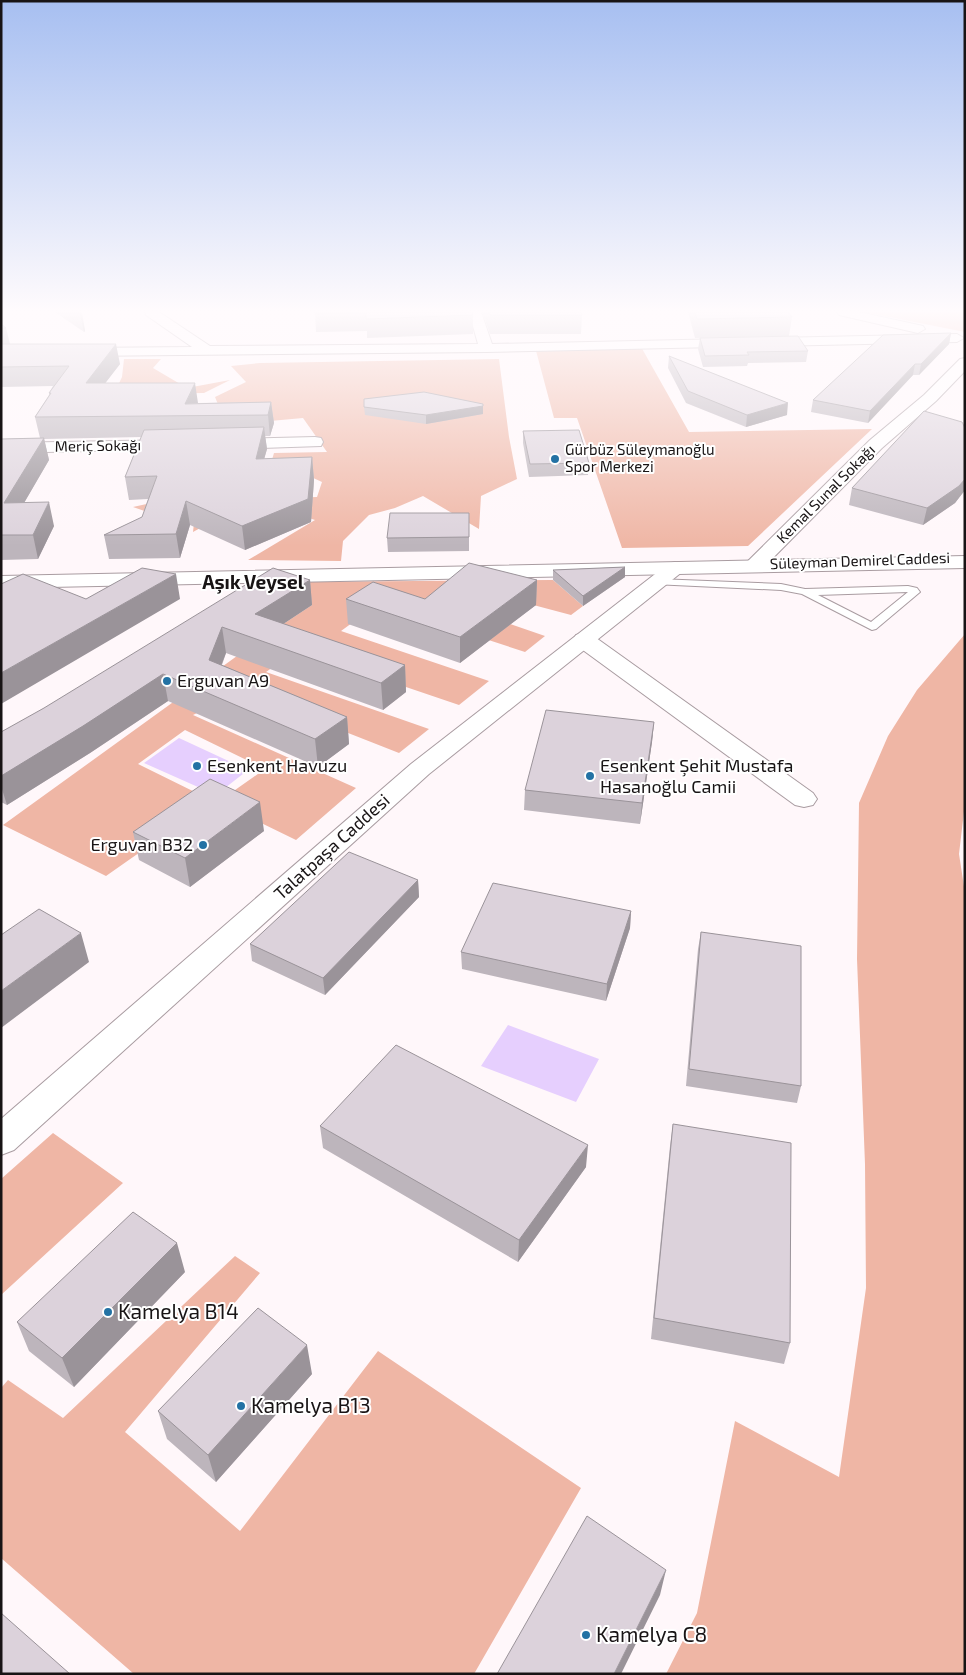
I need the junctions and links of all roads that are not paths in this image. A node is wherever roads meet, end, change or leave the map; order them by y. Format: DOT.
graph roads {
  1 [pos="938,390"];
  2 [pos="315,442"];
  3 [pos="191,444"];
  4 [pos="210,444"];
  5 [pos="1,448"];
  6 [pos="965,557"];
  7 [pos="965,562"];
  8 [pos="754,566"];
  9 [pos="666,575"];
  10 [pos="275,576"];
  11 [pos="1,582"];
  12 [pos="806,592"];
  13 [pos="242,596"];
  14 [pos="584,640"];
  15 [pos="804,799"];
  16 [pos="1,1140"];
  1 -- 8 [label="street, Kemal Sunal Sokağı"];
  2 -- 4 [label="street"];
  3 -- 5 [label="street, Meriç Sokağı"];
  6 -- 8 [label="street, Süleyman Demirel Caddesi"];
  7 -- 8 [label="street, Süleyman Demirel Caddesi"];
  8 -- 9 [label="street, Süleyman Demirel Caddesi"];
  9 -- 10 [label="street, Süleyman Demirel Caddesi"];
  9 -- 12 [label="lane"];
  9 -- 14 [label="street, Talatpaşa Caddesi"];
  10 -- 11 [label="street, Süleyman Demirel Caddesi"];
  10 -- 13 [label="street"];
  12 -- 12 [label="lane"];
  14 -- 15 [label="street"];
  14 -- 16 [label="street, Talatpaşa Caddesi"];
}
